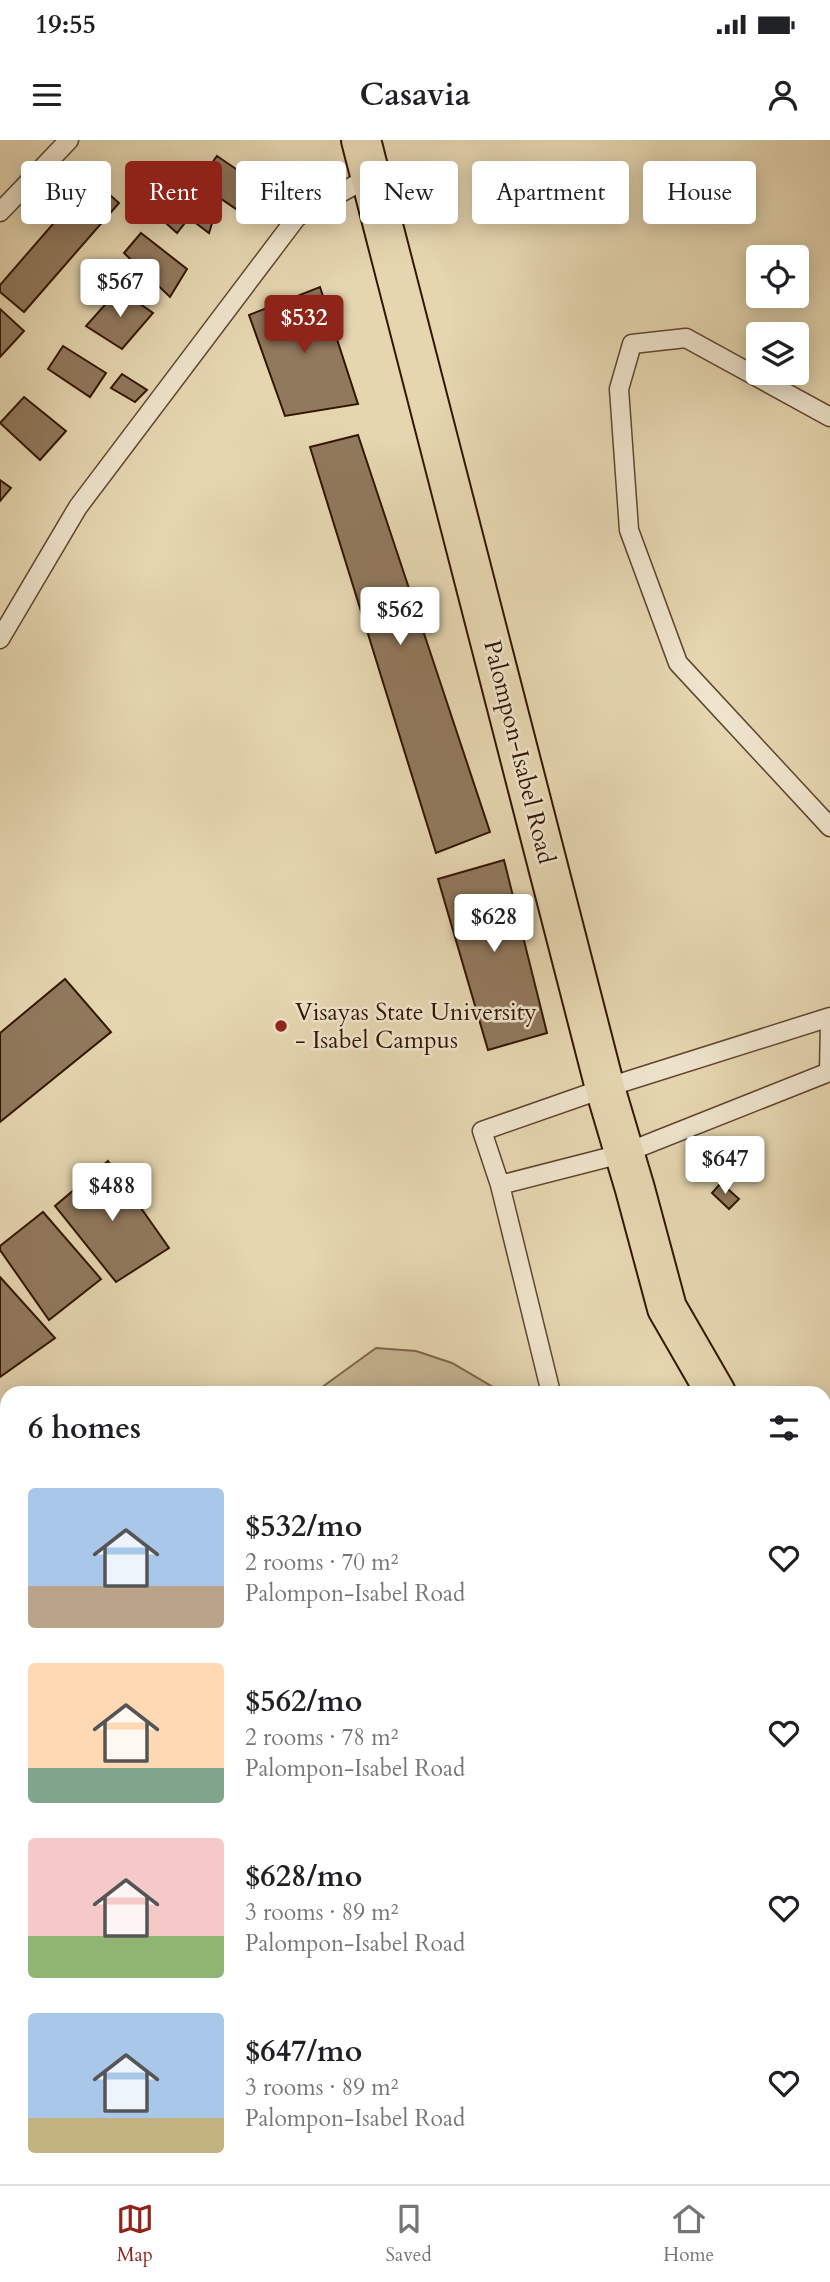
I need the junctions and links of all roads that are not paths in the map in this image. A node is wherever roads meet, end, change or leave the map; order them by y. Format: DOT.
graph roads {
  1 [pos="69,140"];
  2 [pos="361,140"];
  3 [pos="367,161"];
  4 [pos="360,182"];
  5 [pos="0,212"];
  6 [pos="383,224"];
  7 [pos="830,417"];
  8 [pos="0,639"];
  9 [pos="830,827"];
  10 [pos="830,1017"];
  11 [pos="830,1023"];
  12 [pos="605,1088"];
  13 [pos="625,1153"];
  14 [pos="500,1185"];
  15 [pos="549,1386"];
  16 [pos="712,1386"];
  1 -- 5 [label="lane"];
  2 -- 3 [label="highway, Palompon-Isabel Road"];
  4 -- 8 [label="lane"];
  6 -- 12 [label="highway, Palompon-Isabel Road"];
  7 -- 9 [label="lane"];
  10 -- 12 [label="lane"];
  11 -- 13 [label="lane"];
  12 -- 13 [label="highway, Palompon-Isabel Road"];
  12 -- 14 [label="lane"];
  13 -- 14 [label="lane"];
  13 -- 16 [label="highway, Palompon-Isabel Road"];
  14 -- 15 [label="lane"];
}
